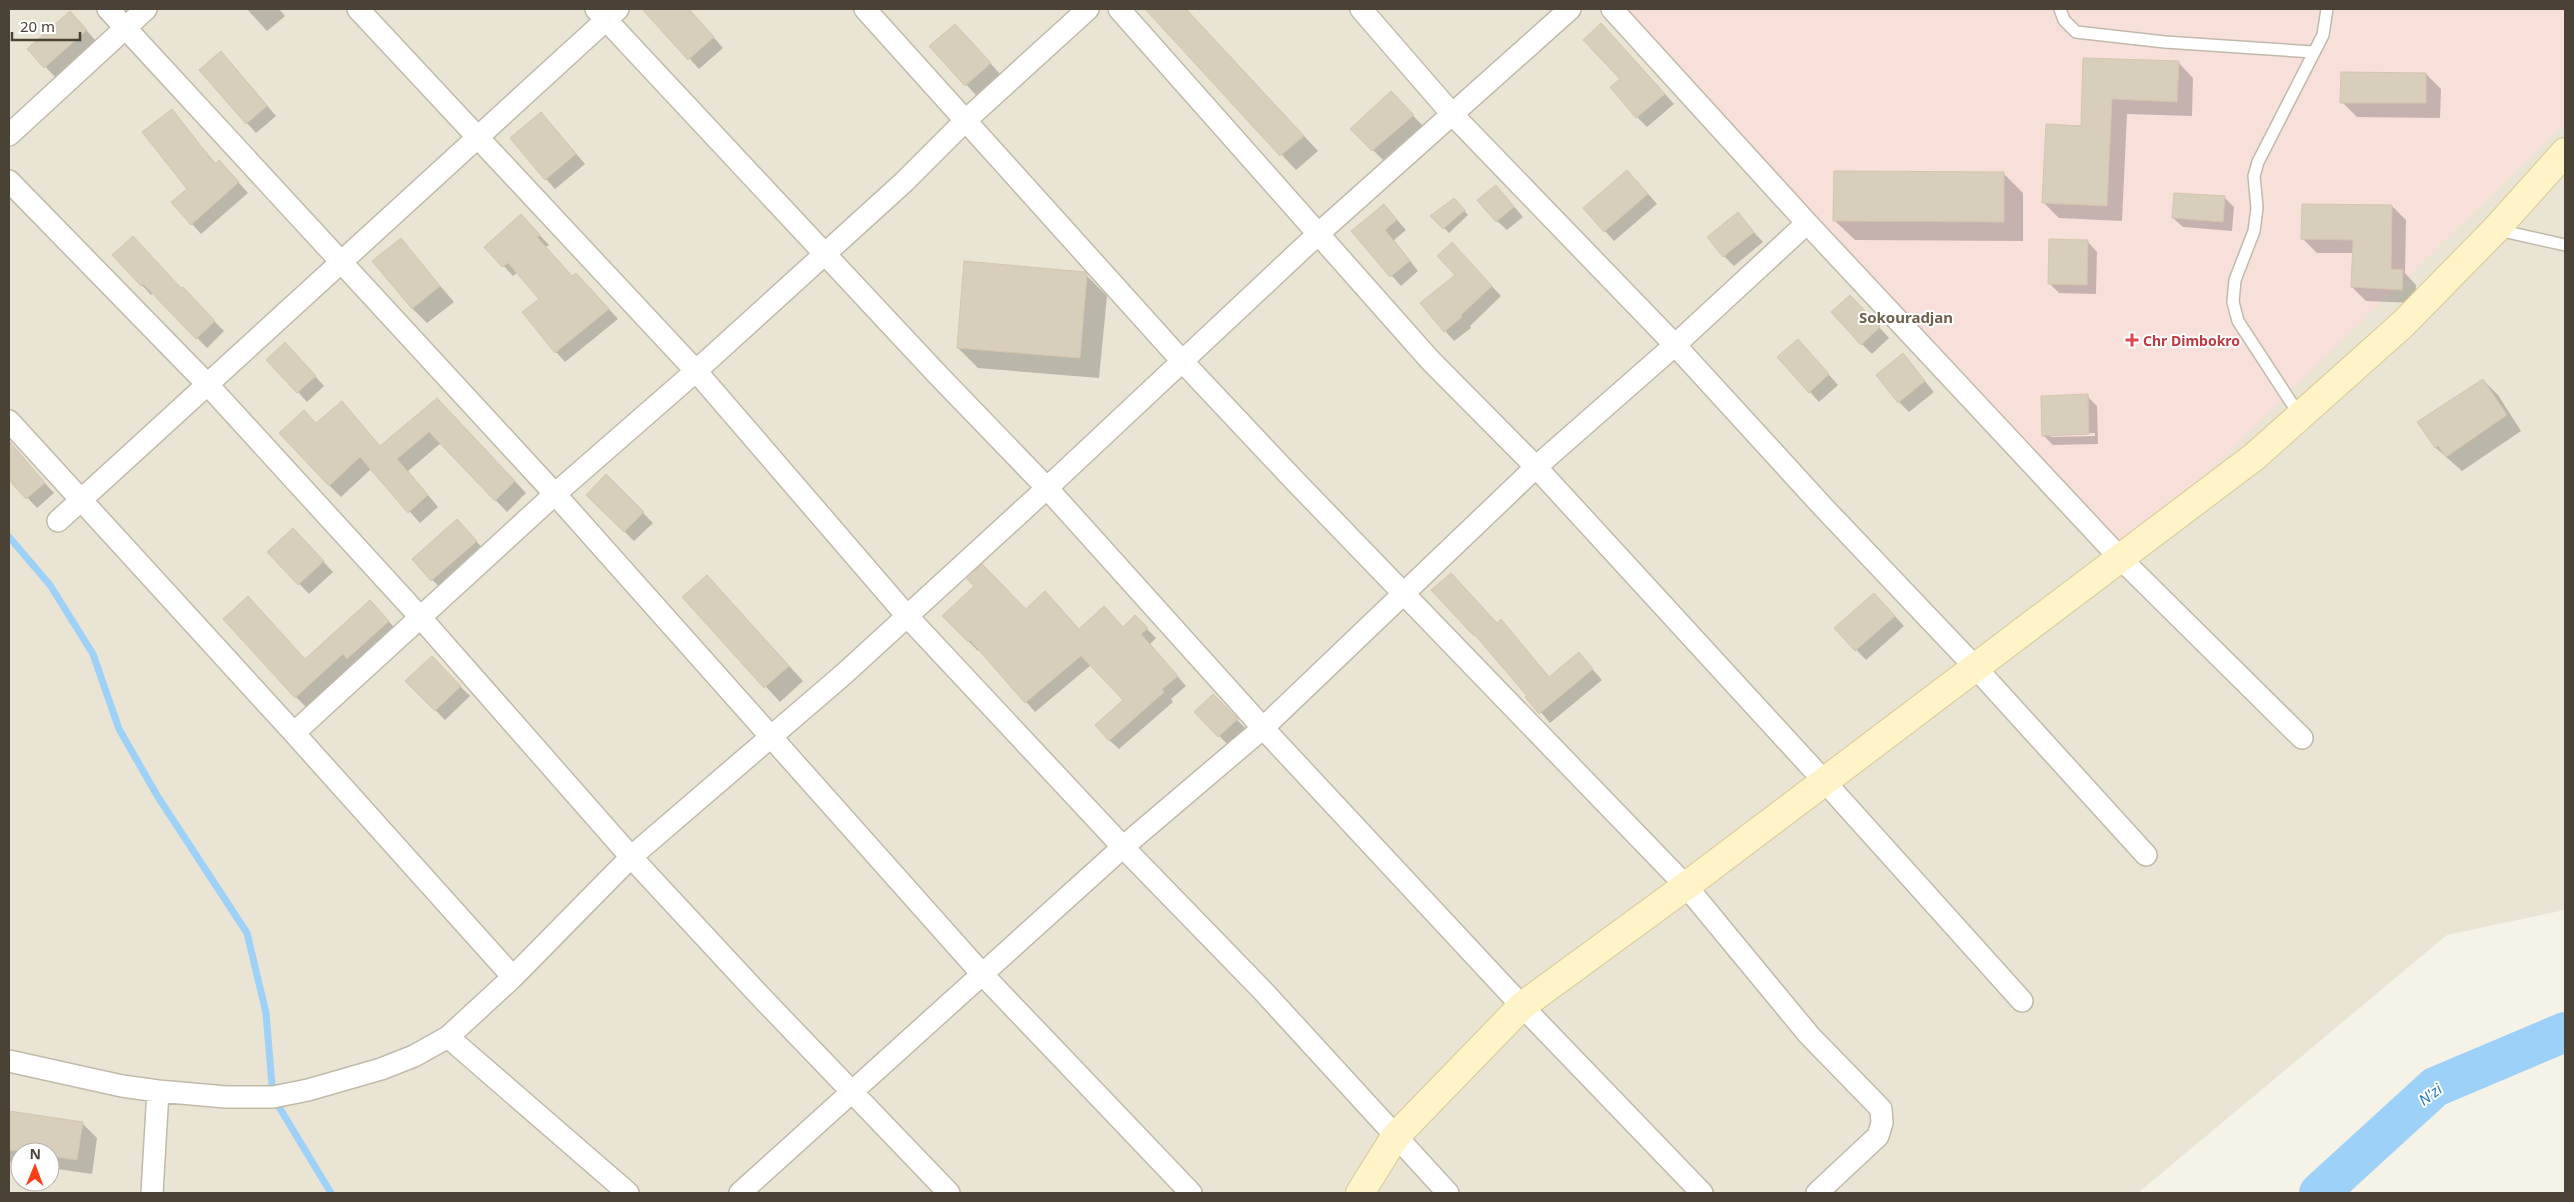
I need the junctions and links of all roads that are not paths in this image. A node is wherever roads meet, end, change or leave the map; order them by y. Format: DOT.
graph roads {
  1 [pos="108,9"];
  2 [pos="146,9"];
  3 [pos="358,9"];
  4 [pos="865,9"];
  5 [pos="1088,9"];
  6 [pos="1119,9"];
  7 [pos="1362,9"];
  8 [pos="1570,9"];
  9 [pos="1612,9"];
  10 [pos="2060,9"];
  11 [pos="2327,9"];
  12 [pos="607,12"];
  13 [pos="126,28"];
  14 [pos="2313,52"];
  15 [pos="1452,114"];
  16 [pos="965,121"];
  17 [pos="9,136"];
  18 [pos="478,137"];
  19 [pos="2565,152"];
  20 [pos="9,181"];
  21 [pos="1806,223"];
  22 [pos="2496,229"];
  23 [pos="1318,234"];
  24 [pos="2565,245"];
  25 [pos="825,252"];
  26 [pos="340,263"];
  27 [pos="1675,345"];
  28 [pos="1182,361"];
  29 [pos="696,371"];
  30 [pos="208,385"];
  31 [pos="2300,416"];
  32 [pos="9,421"];
  33 [pos="1536,467"];
  34 [pos="1047,488"];
  35 [pos="555,494"];
  36 [pos="81,500"];
  37 [pos="58,521"];
  38 [pos="2120,558"];
  39 [pos="1403,594"];
  40 [pos="907,616"];
  41 [pos="421,618"];
  42 [pos="1976,668"];
  43 [pos="1263,728"];
  44 [pos="294,733"];
  45 [pos="770,738"];
  46 [pos="2302,738"];
  47 [pos="1825,782"];
  48 [pos="1123,848"];
  49 [pos="2146,854"];
  50 [pos="631,857"];
  51 [pos="1686,886"];
  52 [pos="983,975"];
  53 [pos="513,977"];
  54 [pos="2022,1001"];
  55 [pos="1522,1006"];
  56 [pos="448,1037"];
  57 [pos="9,1061"];
  58 [pos="158,1091"];
  59 [pos="852,1091"];
  60 [pos="1395,1137"];
  61 [pos="152,1193"];
  62 [pos="628,1193"];
  63 [pos="740,1193"];
  64 [pos="949,1193"];
  65 [pos="1191,1193"];
  66 [pos="1360,1193"];
  67 [pos="1448,1193"];
  68 [pos="1702,1193"];
  69 [pos="1817,1193"];
  1 -- 13 [label="street"];
  2 -- 13 [label="street"];
  3 -- 18 [label="street"];
  4 -- 16 [label="street"];
  5 -- 16 [label="street"];
  6 -- 23 [label="street"];
  7 -- 15 [label="street"];
  8 -- 15 [label="street"];
  9 -- 21 [label="street"];
  10 -- 14 [label="lane"];
  11 -- 14 [label="lane"];
  12 -- 18 [label="street"];
  12 -- 25 [label="street"];
  13 -- 17 [label="street"];
  13 -- 26 [label="street"];
  14 -- 31 [label="lane"];
  15 -- 23 [label="street"];
  15 -- 27 [label="street"];
  16 -- 25 [label="street"];
  16 -- 28 [label="street"];
  18 -- 26 [label="street"];
  18 -- 29 [label="street"];
  19 -- 22 [label="main road"];
  20 -- 30 [label="street"];
  21 -- 27 [label="street"];
  21 -- 38 [label="street"];
  22 -- 24 [label="lane"];
  22 -- 31 [label="main road"];
  23 -- 28 [label="street"];
  23 -- 33 [label="street"];
  25 -- 29 [label="street"];
  25 -- 34 [label="street"];
  26 -- 30 [label="street"];
  26 -- 35 [label="street"];
  27 -- 33 [label="street"];
  27 -- 42 [label="street"];
  28 -- 34 [label="street"];
  28 -- 39 [label="street"];
  29 -- 35 [label="street"];
  29 -- 40 [label="street"];
  30 -- 36 [label="street"];
  30 -- 41 [label="street"];
  31 -- 38 [label="main road"];
  32 -- 36 [label="street"];
  33 -- 39 [label="street"];
  33 -- 47 [label="street"];
  34 -- 40 [label="street"];
  34 -- 43 [label="street"];
  35 -- 41 [label="street"];
  35 -- 45 [label="street"];
  36 -- 37 [label="street"];
  36 -- 44 [label="street"];
  38 -- 42 [label="main road"];
  38 -- 46 [label="street"];
  39 -- 43 [label="street"];
  39 -- 51 [label="street"];
  40 -- 45 [label="street"];
  40 -- 48 [label="street"];
  41 -- 44 [label="street"];
  41 -- 50 [label="street"];
  42 -- 47 [label="main road"];
  42 -- 49 [label="street"];
  43 -- 48 [label="street"];
  43 -- 55 [label="street"];
  44 -- 53 [label="street"];
  45 -- 50 [label="street"];
  45 -- 52 [label="street"];
  47 -- 51 [label="main road"];
  47 -- 54 [label="street"];
  48 -- 52 [label="street"];
  48 -- 60 [label="street"];
  50 -- 53 [label="street"];
  50 -- 59 [label="street"];
  51 -- 55 [label="main road"];
  51 -- 69 [label="street"];
  52 -- 59 [label="street"];
  52 -- 65 [label="street"];
  53 -- 56 [label="street"];
  55 -- 60 [label="main road"];
  55 -- 68 [label="street"];
  56 -- 58 [label="street"];
  56 -- 62 [label="street"];
  57 -- 58 [label="street"];
  58 -- 61 [label="street"];
  59 -- 63 [label="street"];
  59 -- 64 [label="street"];
  60 -- 66 [label="main road"];
  60 -- 67 [label="street"];
}
